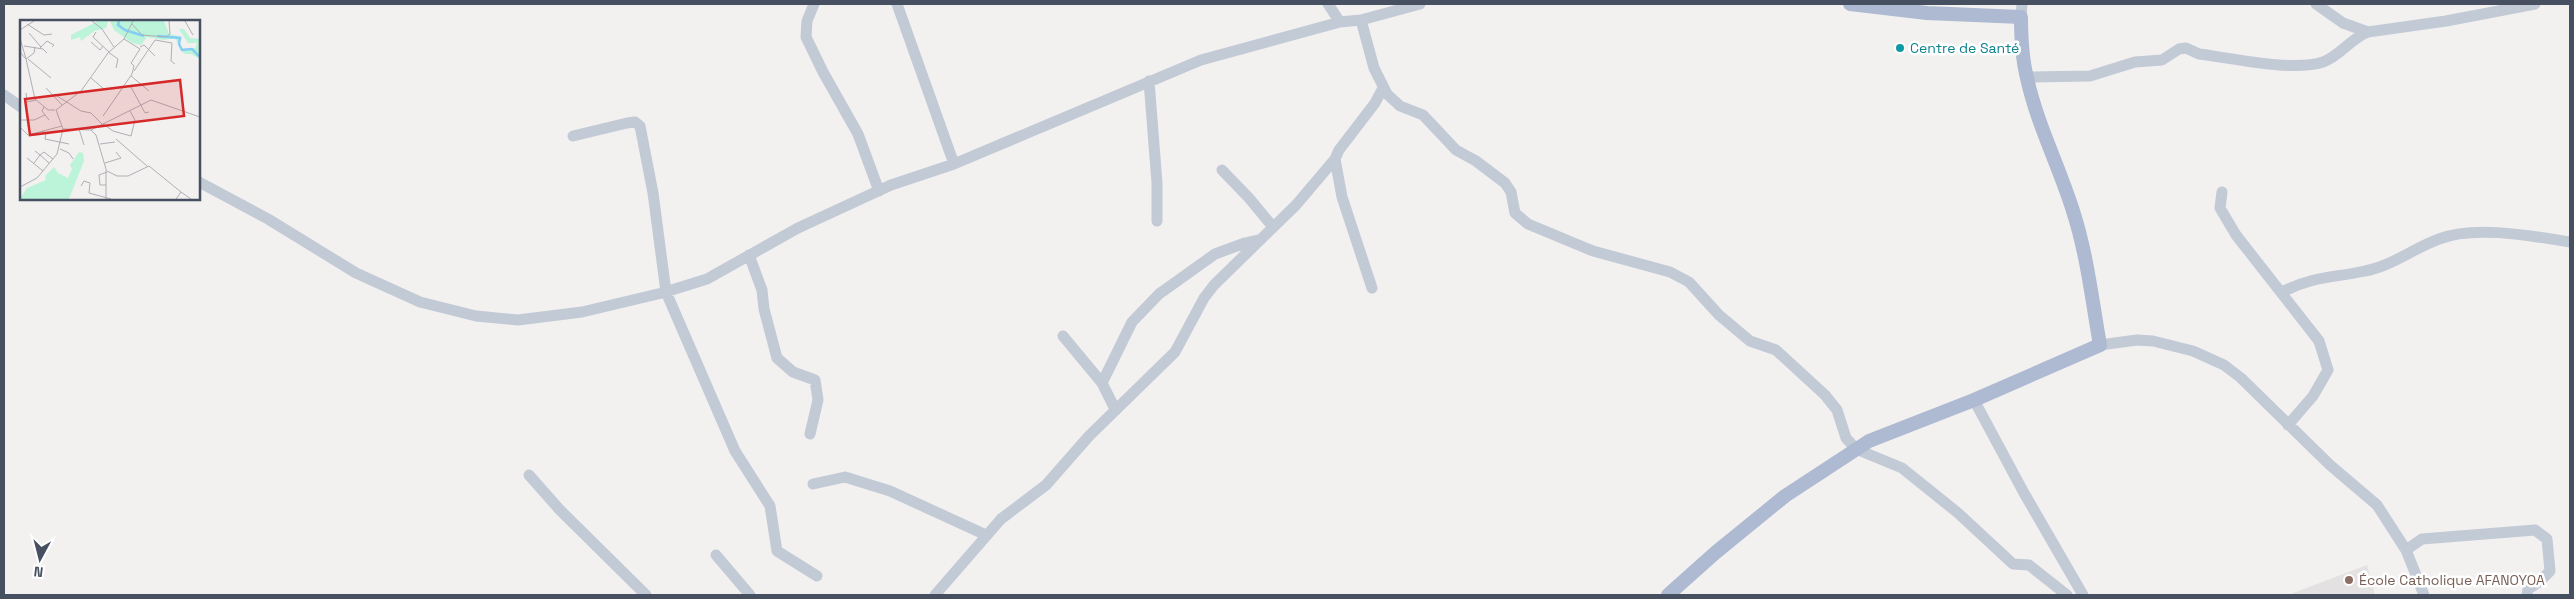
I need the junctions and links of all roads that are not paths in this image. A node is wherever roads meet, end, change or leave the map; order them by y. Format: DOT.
graph roads {
  1 [pos="814,4"];
  2 [pos="897,4"];
  3 [pos="1328,4"];
  4 [pos="1420,4"];
  5 [pos="1850,4"];
  6 [pos="2316,4"];
  7 [pos="2535,4"];
  8 [pos="2021,11"];
  9 [pos="1361,20"];
  10 [pos="1340,22"];
  11 [pos="2368,32"];
  12 [pos="2026,77"];
  13 [pos="1149,80"];
  14 [pos="1383,88"];
  15 [pos="4,95"];
  16 [pos="20,107"];
  17 [pos="573,136"];
  18 [pos="1335,159"];
  19 [pos="954,164"];
  20 [pos="1222,170"];
  21 [pos="200,183"];
  22 [pos="879,191"];
  23 [pos="2222,192"];
  24 [pos="1157,221"];
  25 [pos="1272,227"];
  26 [pos="1258,240"];
  27 [pos="2570,242"];
  28 [pos="749,255"];
  29 [pos="1372,288"];
  30 [pos="666,292"];
  31 [pos="2282,292"];
  32 [pos="1063,336"];
  33 [pos="2100,345"];
  34 [pos="1102,383"];
  35 [pos="1974,400"];
  36 [pos="1115,409"];
  37 [pos="2288,425"];
  38 [pos="810,434"];
  39 [pos="1856,449"];
  40 [pos="529,475"];
  41 [pos="814,484"];
  42 [pos="986,535"];
  43 [pos="2406,550"];
  44 [pos="716,555"];
  45 [pos="817,576"];
  46 [pos="646,595"];
  47 [pos="750,595"];
  48 [pos="935,595"];
  49 [pos="1668,595"];
  50 [pos="2067,595"];
  51 [pos="2083,595"];
  52 [pos="2424,595"];
  53 [pos="2527,595"];
  1 -- 22 [label="street"];
  2 -- 19 [label="street"];
  3 -- 10 [label="street"];
  4 -- 9 [label="street"];
  5 -- 8 [label="main road"];
  6 -- 11 [label="street"];
  7 -- 11 [label="street"];
  8 -- 12 [label="main road"];
  9 -- 10 [label="street"];
  9 -- 14 [label="street"];
  10 -- 13 [label="street"];
  11 -- 12 [label="street"];
  12 -- 33 [label="main road"];
  13 -- 19 [label="street"];
  13 -- 24 [label="street"];
  14 -- 18 [label="street"];
  14 -- 39 [label="street"];
  15 -- 16 [label="street"];
  17 -- 30 [label="street"];
  18 -- 25 [label="street"];
  18 -- 29 [label="street"];
  19 -- 22 [label="street"];
  20 -- 25 [label="street"];
  21 -- 30 [label="street"];
  22 -- 28 [label="street"];
  23 -- 31 [label="street"];
  25 -- 26 [label="street"];
  26 -- 34 [label="street"];
  26 -- 36 [label="street"];
  27 -- 31 [label="street"];
  28 -- 30 [label="street"];
  28 -- 38 [label="street"];
  30 -- 45 [label="street"];
  31 -- 37 [label="street"];
  32 -- 34 [label="street"];
  33 -- 35 [label="main road"];
  33 -- 37 [label="street"];
  34 -- 36 [label="street"];
  35 -- 39 [label="main road"];
  35 -- 51 [label="street"];
  36 -- 42 [label="street"];
  37 -- 43 [label="street"];
  39 -- 49 [label="main road"];
  39 -- 50 [label="street"];
  40 -- 46 [label="street"];
  41 -- 42 [label="street"];
  42 -- 48 [label="street"];
  43 -- 52 [label="street"];
  43 -- 53 [label="street"];
  44 -- 47 [label="street"];
}
